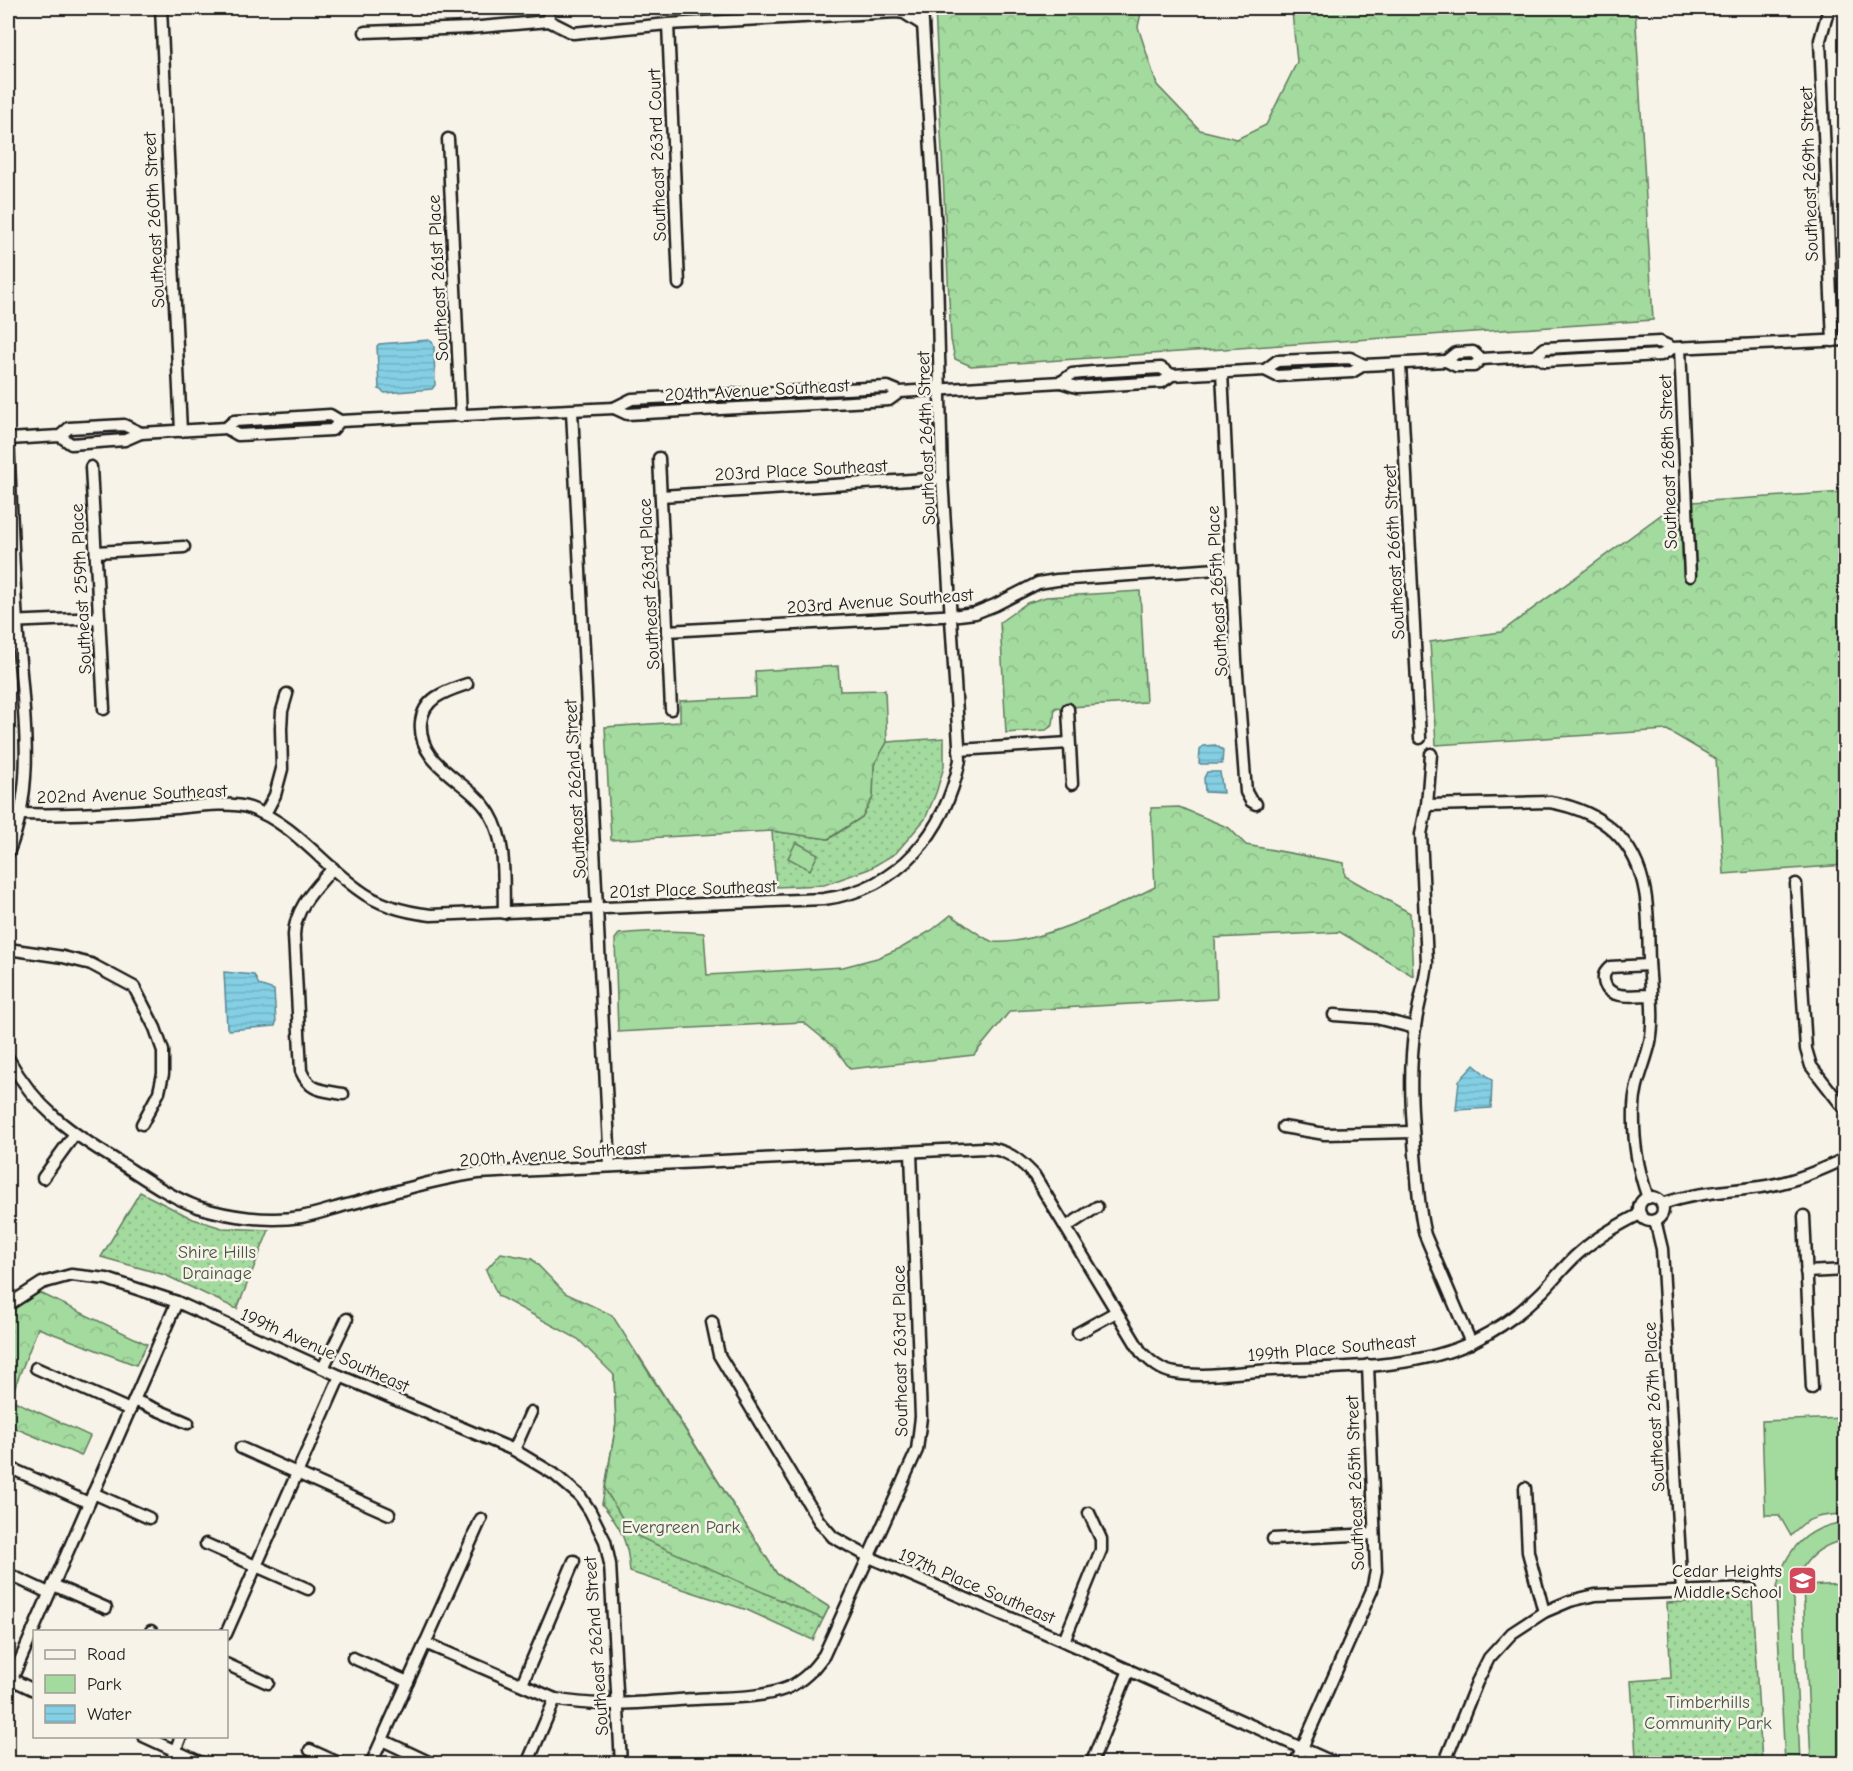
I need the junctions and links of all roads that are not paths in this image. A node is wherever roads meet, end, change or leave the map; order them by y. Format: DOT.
graph roads {
  1 [pos="161,8"];
  2 [pos="548,8"];
  3 [pos="922,8"];
  4 [pos="1829,8"];
  5 [pos="549,21"];
  6 [pos="668,24"];
  7 [pos="923,25"];
  8 [pos="365,32"];
  9 [pos="448,139"];
  10 [pos="679,284"];
  11 [pos="1833,340"];
  12 [pos="1845,340"];
  13 [pos="1676,348"];
  14 [pos="1400,364"];
  15 [pos="1222,372"];
  16 [pos="940,389"];
  17 [pos="572,411"];
  18 [pos="461,416"];
  19 [pos="181,430"];
  20 [pos="8,439"];
  21 [pos="659,458"];
  22 [pos="91,467"];
  23 [pos="942,478"];
  24 [pos="661,496"];
  25 [pos="184,547"];
  26 [pos="96,552"];
  27 [pos="1232,568"];
  28 [pos="1690,576"];
  29 [pos="952,616"];
  30 [pos="99,618"];
  31 [pos="12,622"];
  32 [pos="668,631"];
  33 [pos="467,684"];
  34 [pos="287,694"];
  35 [pos="104,709"];
  36 [pos="671,709"];
  37 [pos="1068,709"];
  38 [pos="1420,738"];
  39 [pos="1070,743"];
  40 [pos="959,750"];
  41 [pos="1431,754"];
  42 [pos="1072,784"];
  43 [pos="1256,804"];
  44 [pos="1426,805"];
  45 [pos="21,814"];
  46 [pos="266,814"];
  47 [pos="8,853"];
  48 [pos="913,855"];
  49 [pos="333,868"];
  50 [pos="1796,884"];
  51 [pos="598,909"];
  52 [pos="504,913"];
  53 [pos="8,949"];
  54 [pos="1649,965"];
  55 [pos="1651,995"];
  56 [pos="1334,1015"];
  57 [pos="1415,1028"];
  58 [pos="8,1058"];
  59 [pos="343,1094"];
  60 [pos="1845,1111"];
  61 [pos="142,1125"];
  62 [pos="1283,1127"];
  63 [pos="1413,1132"];
  64 [pos="74,1135"];
  65 [pos="910,1153"];
  66 [pos="1016,1157"];
  67 [pos="1845,1158"];
  68 [pos="610,1166"];
  69 [pos="43,1178"];
  70 [pos="1648,1198"];
  71 [pos="1662,1204"];
  72 [pos="1098,1207"];
  73 [pos="1640,1214"];
  74 [pos="1804,1216"];
  75 [pos="1655,1220"];
  76 [pos="1066,1227"];
  77 [pos="1845,1270"];
  78 [pos="1806,1272"];
  79 [pos="177,1302"];
  80 [pos="8,1305"];
  81 [pos="1116,1312"];
  82 [pos="347,1319"];
  83 [pos="712,1322"];
  84 [pos="1078,1333"];
  85 [pos="1472,1343"];
  86 [pos="1368,1365"];
  87 [pos="36,1368"];
  88 [pos="323,1368"];
  89 [pos="339,1376"];
  90 [pos="1812,1388"];
  91 [pos="132,1405"];
  92 [pos="531,1412"];
  93 [pos="188,1423"];
  94 [pos="241,1448"];
  95 [pos="514,1450"];
  96 [pos="8,1467"];
  97 [pos="297,1473"];
  98 [pos="1525,1488"];
  99 [pos="580,1496"];
  100 [pos="91,1498"];
  101 [pos="1089,1513"];
  102 [pos="389,1514"];
  103 [pos="149,1518"];
  104 [pos="481,1519"];
  105 [pos="1374,1534"];
  106 [pos="1273,1539"];
  107 [pos="206,1544"];
  108 [pos="869,1557"];
  109 [pos="574,1561"];
  110 [pos="256,1566"];
  111 [pos="8,1574"];
  112 [pos="51,1589"];
  113 [pos="308,1589"];
  114 [pos="1751,1589"];
  115 [pos="1682,1592"];
  116 [pos="106,1608"];
  117 [pos="1544,1612"];
  118 [pos="33,1630"];
  119 [pos="33,1630"];
  120 [pos="228,1630"];
  121 [pos="1064,1641"];
  122 [pos="425,1643"];
  123 [pos="353,1658"];
  124 [pos="228,1665"];
  125 [pos="1129,1670"];
  126 [pos="408,1682"];
  127 [pos="268,1683"];
  128 [pos="522,1684"];
  129 [pos="9,1685"];
  130 [pos="33,1690"];
  131 [pos="555,1699"];
  132 [pos="618,1703"];
  133 [pos="145,1738"];
  134 [pos="181,1738"];
  135 [pos="382,1740"];
  136 [pos="1302,1749"];
  137 [pos="310,1750"];
  138 [pos="175,1751"];
  139 [pos="170,1764"];
  140 [pos="204,1764"];
  141 [pos="341,1764"];
  142 [pos="371,1764"];
  143 [pos="433,1764"];
  144 [pos="527,1764"];
  145 [pos="621,1764"];
  146 [pos="1091,1764"];
  147 [pos="1295,1764"];
  148 [pos="1337,1764"];
  149 [pos="1444,1764"];
  1 -- 19 [label="street, Southeast 260th Street"];
  2 -- 5 [label="street"];
  3 -- 7 [label="street, Southeast 264th Street"];
  4 -- 11 [label="street, Southeast 269th Street"];
  5 -- 6 [label="street"];
  5 -- 8 [label="street"];
  6 -- 7 [label="street"];
  6 -- 10 [label="street, Southeast 263rd Court"];
  7 -- 16 [label="street, Southeast 264th Street"];
  9 -- 18 [label="street, Southeast 261st Place"];
  11 -- 12 [label="street, 204th Avenue Southeast"];
  11 -- 13 [label="street, 204th Avenue Southeast"];
  13 -- 14 [label="street, 204th Avenue Southeast"];
  13 -- 28 [label="street, Southeast 268th Street"];
  14 -- 15 [label="street, 204th Avenue Southeast"];
  14 -- 38 [label="street, Southeast 266th Street"];
  15 -- 16 [label="street, 204th Avenue Southeast"];
  15 -- 27 [label="street, Southeast 265th Place"];
  16 -- 17 [label="street, 204th Avenue Southeast"];
  16 -- 23 [label="street, Southeast 264th Street"];
  17 -- 18 [label="street, 204th Avenue Southeast"];
  17 -- 51 [label="street, Southeast 262nd Street"];
  18 -- 19 [label="street, 204th Avenue Southeast"];
  19 -- 20 [label="street, 204th Avenue Southeast"];
  20 -- 31 [label="street"];
  21 -- 24 [label="street, Southeast 263rd Place"];
  22 -- 26 [label="street, Southeast 259th Place"];
  23 -- 24 [label="street, 203rd Place Southeast"];
  23 -- 29 [label="street, Southeast 264th Street"];
  24 -- 32 [label="street, Southeast 263rd Place"];
  25 -- 26 [label="street"];
  26 -- 30 [label="street, Southeast 259th Place"];
  27 -- 29 [label="street, 203rd Avenue Southeast"];
  27 -- 43 [label="street, Southeast 265th Place"];
  29 -- 32 [label="street, 203rd Avenue Southeast"];
  29 -- 40 [label="street, Southeast 264th Street"];
  30 -- 31 [label="street"];
  30 -- 35 [label="street, Southeast 259th Place"];
  31 -- 45 [label="street"];
  32 -- 36 [label="street, Southeast 263rd Place"];
  33 -- 52 [label="street"];
  34 -- 46 [label="street"];
  37 -- 39 [label="street"];
  39 -- 40 [label="street"];
  39 -- 42 [label="street"];
  40 -- 48 [label="street, Southeast 264th Street"];
  41 -- 44 [label="street"];
  44 -- 54 [label="street"];
  44 -- 57 [label="street"];
  45 -- 46 [label="street, 202nd Avenue Southeast"];
  45 -- 47 [label="street"];
  46 -- 49 [label="street, 202nd Avenue Southeast"];
  48 -- 51 [label="street, 201st Place Southeast"];
  49 -- 52 [label="street, 201st Place Southeast"];
  49 -- 59 [label="street"];
  50 -- 60 [label="street"];
  51 -- 52 [label="street, 201st Place Southeast"];
  51 -- 68 [label="street, Southeast 262nd Street"];
  53 -- 61 [label="street"];
  54 -- 55 [label="street"];
  54 -- 55 [label="street"];
  55 -- 70 [label="street"];
  56 -- 57 [label="street"];
  57 -- 63 [label="street"];
  58 -- 64 [label="street, 200th Avenue Southeast"];
  62 -- 63 [label="street"];
  63 -- 85 [label="street"];
  64 -- 68 [label="street, 200th Avenue Southeast"];
  64 -- 69 [label="street"];
  65 -- 66 [label="street, 200th Avenue Southeast"];
  65 -- 68 [label="street, 200th Avenue Southeast"];
  65 -- 108 [label="street, Southeast 263rd Place"];
  66 -- 76 [label="street, 199th Place Southeast"];
  67 -- 71 [label="street"];
  70 -- 71 [label="street"];
  70 -- 73 [label="street"];
  71 -- 75 [label="street"];
  72 -- 76 [label="street"];
  73 -- 75 [label="street"];
  73 -- 85 [label="street, 199th Place Southeast"];
  74 -- 78 [label="street"];
  75 -- 115 [label="street, Southeast 267th Place"];
  76 -- 81 [label="street, 199th Place Southeast"];
  77 -- 78 [label="street"];
  78 -- 90 [label="street"];
  79 -- 80 [label="street, 199th Avenue Southeast"];
  79 -- 88 [label="street, 199th Avenue Southeast"];
  79 -- 91 [label="street"];
  81 -- 84 [label="street"];
  81 -- 86 [label="street, 199th Place Southeast"];
  82 -- 88 [label="street"];
  83 -- 108 [label="street, 197th Place Southeast"];
  85 -- 86 [label="street, 199th Place Southeast"];
  86 -- 105 [label="street, Southeast 265th Street"];
  87 -- 91 [label="street"];
  88 -- 89 [label="street, 199th Avenue Southeast"];
  89 -- 95 [label="street, 199th Avenue Southeast"];
  89 -- 97 [label="street"];
  91 -- 93 [label="street"];
  91 -- 100 [label="street"];
  92 -- 95 [label="street"];
  94 -- 97 [label="street"];
  95 -- 99 [label="street, 199th Avenue Southeast"];
  96 -- 100 [label="street"];
  97 -- 102 [label="street"];
  97 -- 110 [label="street"];
  98 -- 117 [label="street"];
  99 -- 132 [label="street, Southeast 262nd Street"];
  100 -- 103 [label="street"];
  100 -- 112 [label="street"];
  101 -- 121 [label="street"];
  104 -- 122 [label="street"];
  105 -- 106 [label="street"];
  105 -- 136 [label="street, Southeast 265th Street"];
  107 -- 110 [label="street"];
  108 -- 121 [label="street, 197th Place Southeast"];
  108 -- 132 [label="street, Southeast 263rd Place"];
  109 -- 128 [label="street"];
  110 -- 113 [label="street"];
  110 -- 120 [label="street"];
  111 -- 112 [label="street"];
  112 -- 116 [label="street"];
  112 -- 119 [label="street"];
  114 -- 115 [label="street"];
  115 -- 117 [label="street"];
  117 -- 149 [label="street"];
  118 -- 129 [label="street"];
  121 -- 125 [label="street, 197th Place Southeast"];
  122 -- 126 [label="street"];
  122 -- 128 [label="street, Southeast 263rd Place"];
  123 -- 126 [label="street"];
  124 -- 127 [label="street"];
  125 -- 136 [label="street, 197th Place Southeast"];
  125 -- 146 [label="street"];
  126 -- 135 [label="street"];
  128 -- 131 [label="street, Southeast 263rd Place"];
  129 -- 130 [label="street"];
  131 -- 132 [label="street, Southeast 263rd Place"];
  131 -- 144 [label="street"];
  132 -- 145 [label="street, Southeast 262nd Street"];
  133 -- 138 [label="street"];
  134 -- 138 [label="street"];
  135 -- 142 [label="street"];
  135 -- 143 [label="street"];
  136 -- 147 [label="street, Southeast 265th Street"];
  136 -- 148 [label="street, 197th Place Southeast"];
  137 -- 141 [label="street"];
  138 -- 139 [label="street"];
  138 -- 140 [label="street"];
}
